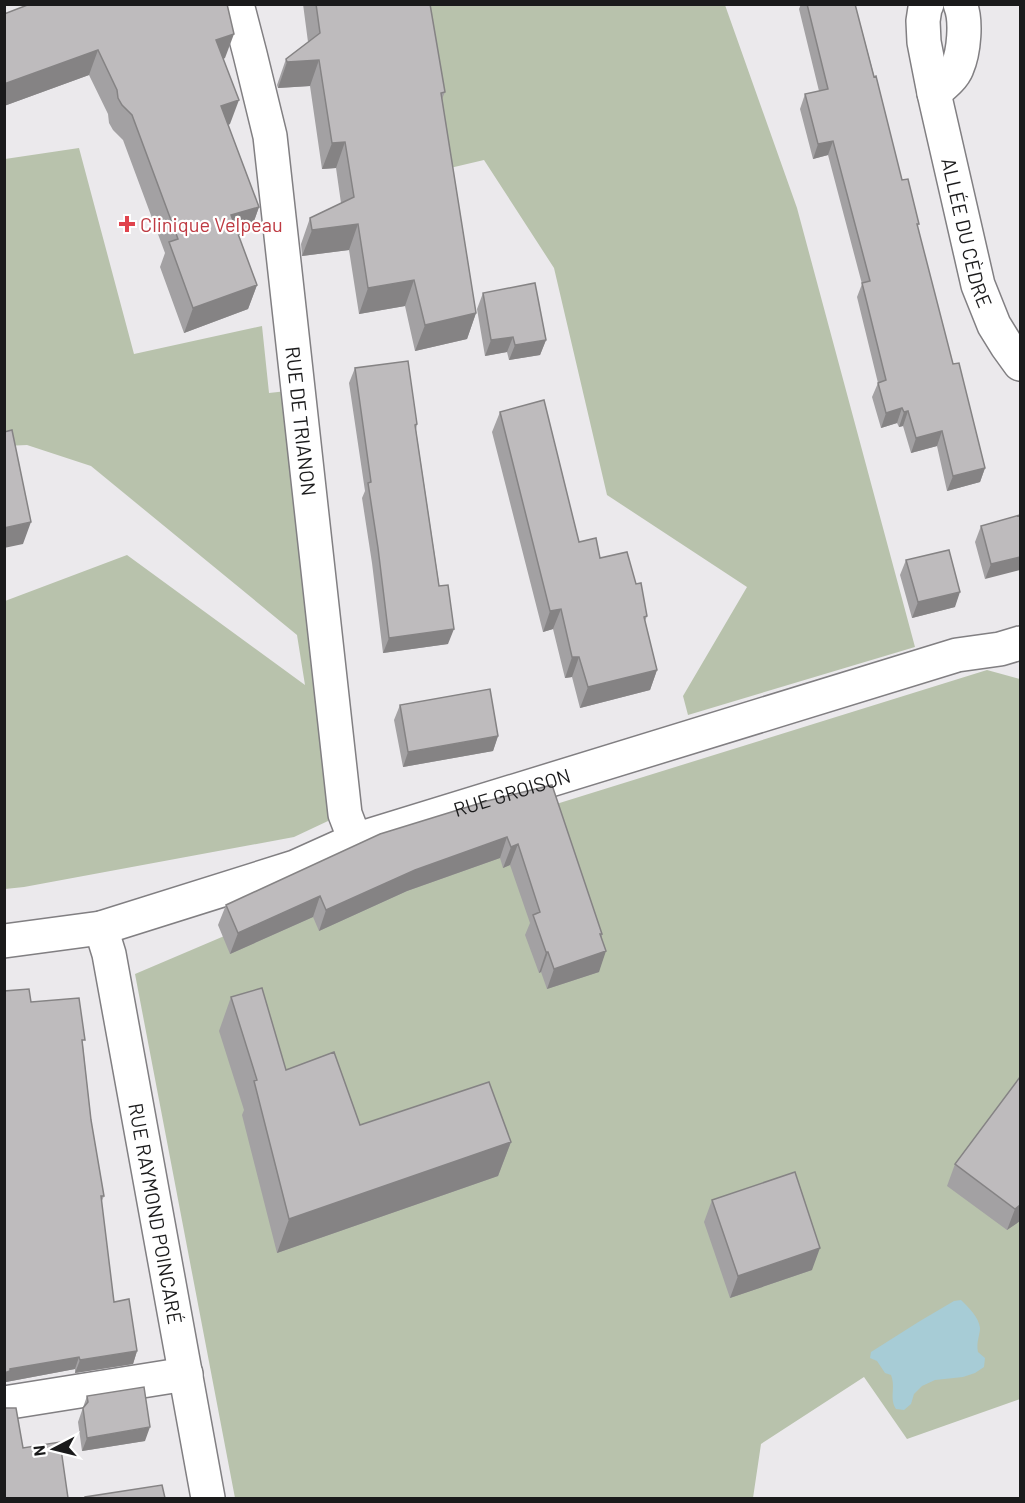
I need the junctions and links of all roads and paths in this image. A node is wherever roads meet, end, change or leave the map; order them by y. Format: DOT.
graph roads {
  1 [pos="237,4"];
  2 [pos="927,4"];
  3 [pos="960,4"];
  4 [pos="934,93"];
  5 [pos="1020,364"];
  6 [pos="1020,643"];
  7 [pos="355,840"];
  8 [pos="100,928"];
  9 [pos="4,941"];
  10 [pos="186,1374"];
  11 [pos="4,1403"];
  12 [pos="208,1498"];
  1 -- 7 [label="street, RUE DE TRIANON"];
  2 -- 4 [label="street, ALLÉE DU CÈDRE"];
  3 -- 4 [label="street"];
  4 -- 5 [label="street, ALLÉE DU CÈDRE"];
  6 -- 7 [label="street, RUE GROISON"];
  7 -- 8 [label="street, RUE GROISON"];
  8 -- 9 [label="street, RUE GROISON"];
  8 -- 10 [label="street, RUE RAYMOND POINCARÉ"];
  10 -- 11 [label="street"];
  10 -- 12 [label="street, RUE RAYMOND POINCARÉ"];
}
